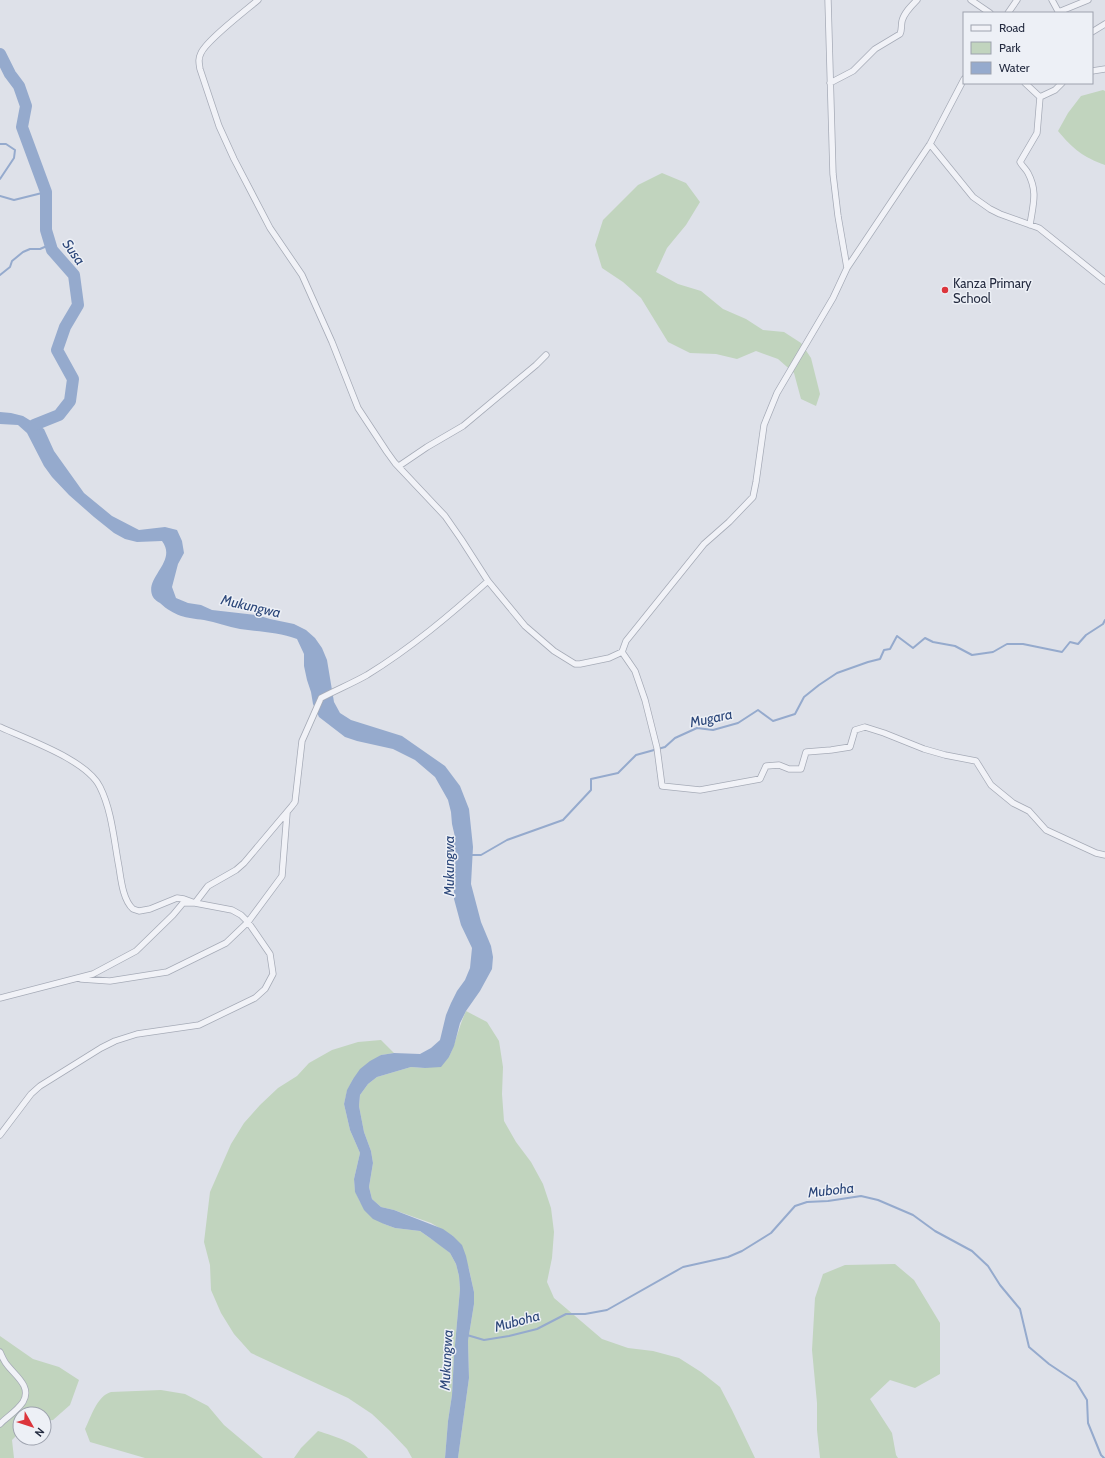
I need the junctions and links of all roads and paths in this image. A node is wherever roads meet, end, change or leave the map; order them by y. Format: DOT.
graph roads {
  1 [pos="258,0"];
  2 [pos="827,0"];
  3 [pos="917,0"];
  4 [pos="971,0"];
  5 [pos="1017,0"];
  6 [pos="1052,0"];
  7 [pos="1088,0"];
  8 [pos="989,12"];
  9 [pos="1009,12"];
  10 [pos="1059,12"];
  11 [pos="1105,24"];
  12 [pos="1093,31"];
  13 [pos="1105,69"];
  14 [pos="1093,71"];
  15 [pos="963,81"];
  16 [pos="830,83"];
  17 [pos="1026,84"];
  18 [pos="1061,84"];
  19 [pos="1040,97"];
  20 [pos="930,144"];
  21 [pos="1030,225"];
  22 [pos="847,268"];
  23 [pos="1105,281"];
  24 [pos="546,355"];
  25 [pos="399,466"];
  26 [pos="488,581"];
  27 [pos="622,652"];
  28 [pos="0,727"];
  29 [pos="287,813"];
  30 [pos="1105,855"];
  31 [pos="195,903"];
  32 [pos="248,922"];
  33 [pos="72,979"];
  34 [pos="0,998"];
  35 [pos="0,1135"];
  36 [pos="0,1352"];
  37 [pos="0,1424"];
  1 -- 25 [label="street"];
  2 -- 16 [label="street"];
  3 -- 16 [label="street"];
  4 -- 8 [label="street"];
  5 -- 9 [label="street"];
  6 -- 10 [label="street"];
  7 -- 10 [label="street"];
  11 -- 12 [label="street"];
  13 -- 14 [label="street"];
  15 -- 20 [label="street"];
  16 -- 22 [label="street"];
  17 -- 19 [label="street"];
  18 -- 19 [label="street"];
  19 -- 21 [label="street"];
  20 -- 21 [label="street"];
  20 -- 22 [label="street"];
  21 -- 23 [label="street"];
  22 -- 27 [label="street"];
  24 -- 25 [label="street"];
  25 -- 26 [label="street"];
  26 -- 27 [label="street"];
  26 -- 29 [label="street"];
  27 -- 30 [label="street"];
  28 -- 31 [label="street"];
  29 -- 31 [label="street"];
  29 -- 32 [label="street"];
  31 -- 32 [label="street"];
  31 -- 33 [label="street"];
  32 -- 33 [label="street"];
  32 -- 35 [label="street"];
  33 -- 34 [label="street"];
  36 -- 37 [label="street"];
}
